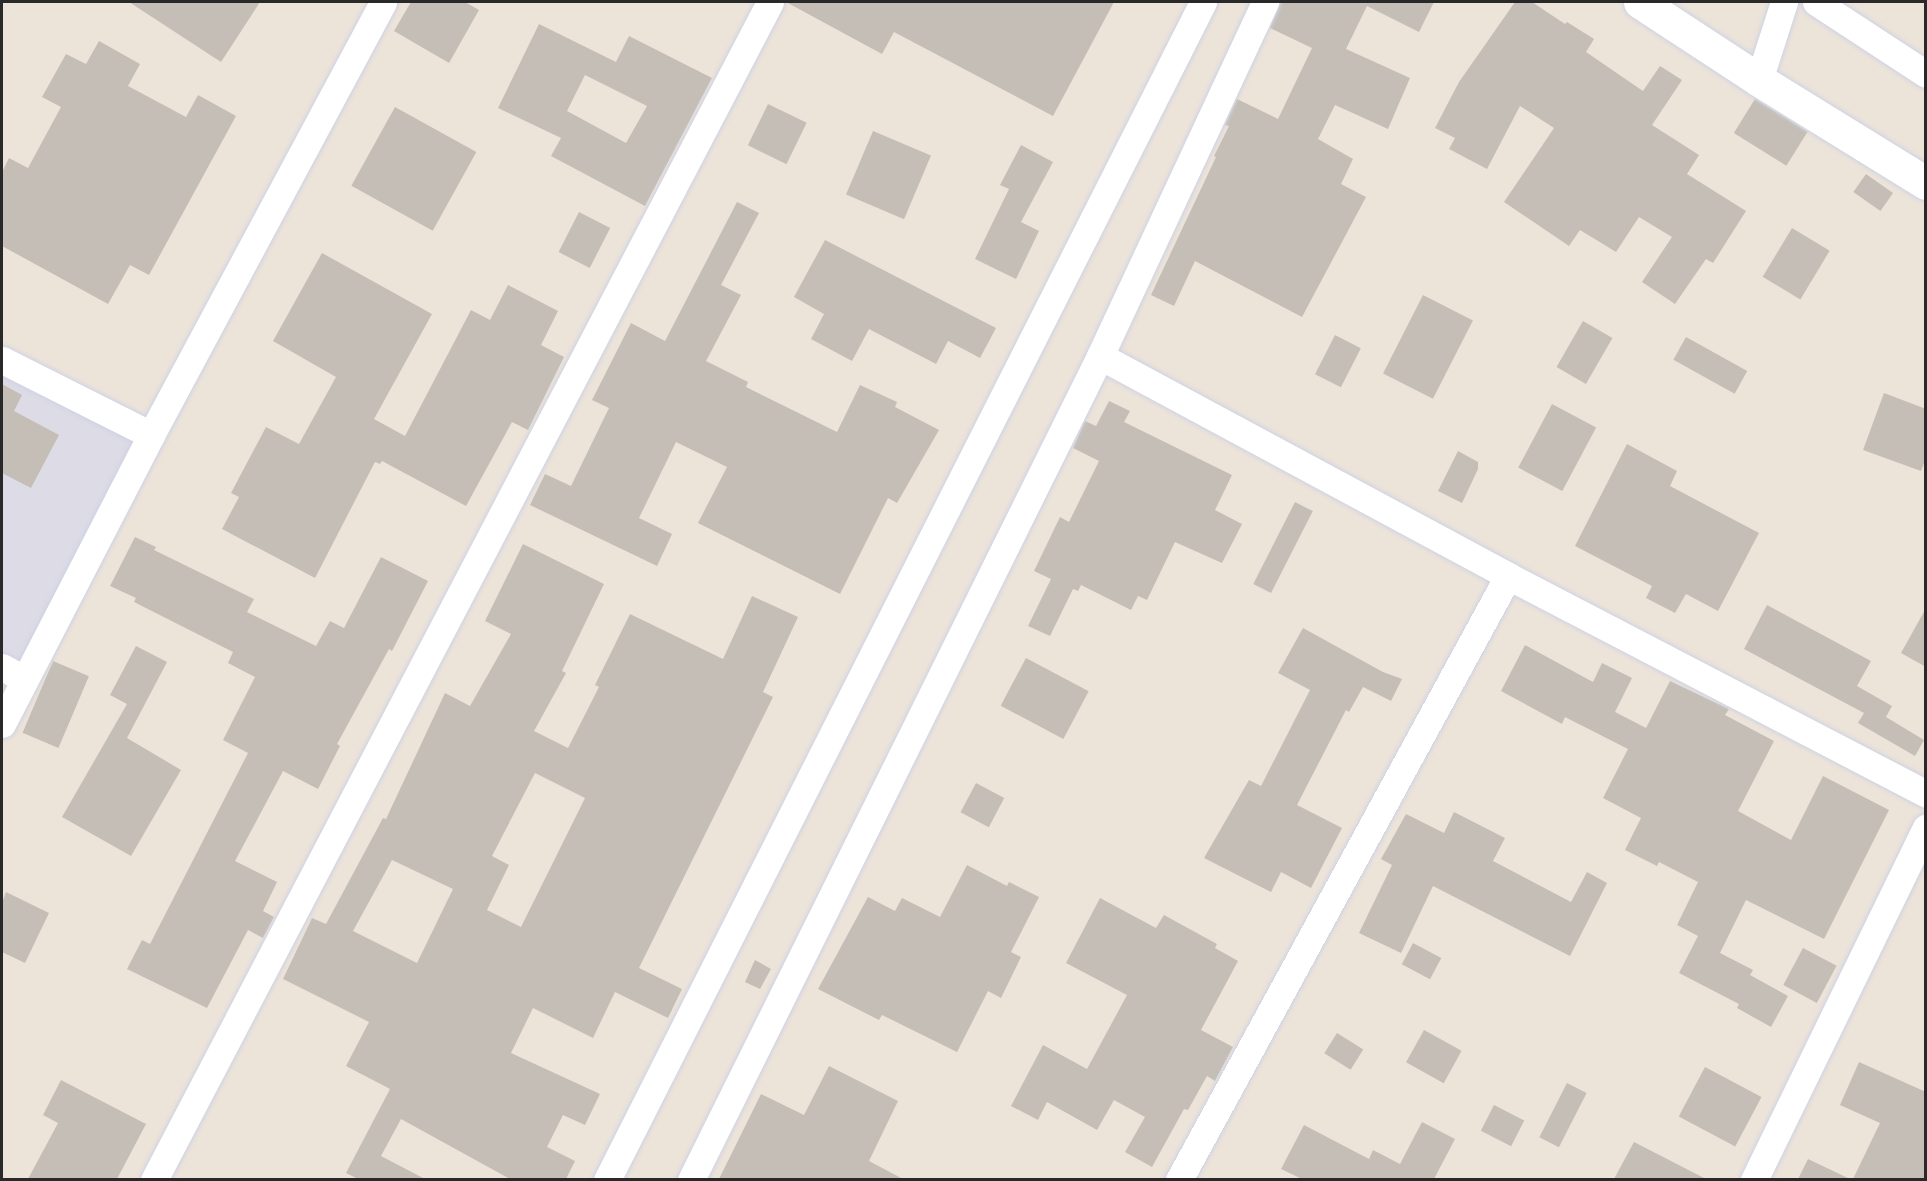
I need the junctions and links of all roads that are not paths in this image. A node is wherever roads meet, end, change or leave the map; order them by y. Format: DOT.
graph roads {
  1 [pos="383,2"];
  2 [pos="770,2"];
  3 [pos="1203,2"];
  4 [pos="1264,2"];
  5 [pos="1640,2"];
  6 [pos="1784,2"];
  7 [pos="1816,2"];
  8 [pos="1926,74"];
  9 [pos="1759,80"];
  10 [pos="1926,183"];
  11 [pos="1100,356"];
  12 [pos="2,360"];
  13 [pos="150,435"];
  14 [pos="1508,576"];
  15 [pos="2,667"];
  16 [pos="25,680"];
  17 [pos="2,724"];
  18 [pos="1926,794"];
  19 [pos="1926,828"];
  20 [pos="1189,1176"];
  21 [pos="154,1179"];
  22 [pos="607,1179"];
  23 [pos="691,1179"];
  24 [pos="1754,1179"];
  1 -- 13 [label="street"];
  2 -- 21 [label="street"];
  3 -- 22 [label="street"];
  4 -- 11 [label="street"];
  5 -- 9 [label="street"];
  6 -- 9 [label="street"];
  7 -- 8 [label="street"];
  9 -- 10 [label="street"];
  11 -- 14 [label="street"];
  11 -- 23 [label="street"];
  12 -- 13 [label="street"];
  13 -- 16 [label="street"];
  14 -- 18 [label="street"];
  14 -- 20 [label="street"];
  15 -- 16 [label="street"];
  16 -- 17 [label="street"];
  19 -- 24 [label="street"];
}
